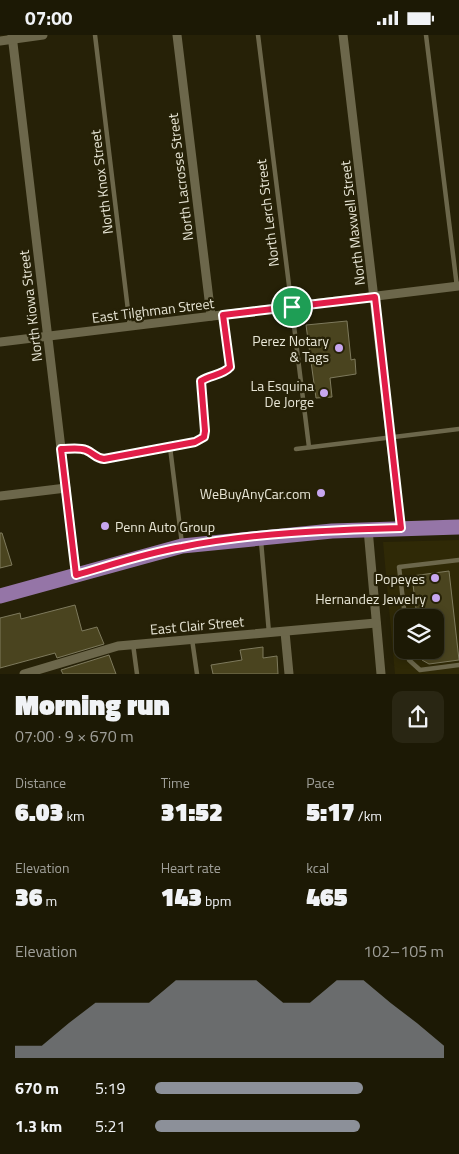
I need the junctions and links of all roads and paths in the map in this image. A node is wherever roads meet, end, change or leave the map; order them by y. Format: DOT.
graph roads {
  1 [pos="43,35"];
  2 [pos="95,35"];
  3 [pos="177,35"];
  4 [pos="258,35"];
  5 [pos="344,35"];
  6 [pos="426,35"];
  7 [pos="12,37"];
  8 [pos="0,41"];
  9 [pos="458,286"];
  10 [pos="375,297"];
  11 [pos="292,307"];
  12 [pos="223,315"];
  13 [pos="211,316"];
  14 [pos="130,327"];
  15 [pos="48,337"];
  16 [pos="0,342"];
  17 [pos="459,429"];
  18 [pos="391,438"];
  19 [pos="170,447"];
  20 [pos="309,447"];
  21 [pos="61,449"];
  22 [pos="296,449"];
  23 [pos="66,488"];
  24 [pos="0,496"];
  25 [pos="459,527"];
  26 [pos="401,528"];
  27 [pos="368,529"];
  28 [pos="260,537"];
  29 [pos="182,547"];
  30 [pos="459,560"];
  31 [pos="76,575"];
  32 [pos="0,596"];
  33 [pos="404,609"];
  34 [pos="376,623"];
  35 [pos="285,632"];
  36 [pos="269,633"];
  37 [pos="192,639"];
  38 [pos="133,644"];
  39 [pos="409,659"];
  40 [pos="459,665"];
  41 [pos="47,671"];
  42 [pos="24,674"];
  43 [pos="138,674"];
  44 [pos="197,674"];
  45 [pos="290,674"];
  46 [pos="381,674"];
  1 -- 7 [label="street"];
  2 -- 14 [label="lane, North Knox Street"];
  3 -- 13 [label="street, North Lacrosse Street"];
  4 -- 11 [label="lane, North Lerch Street"];
  5 -- 10 [label="street, North Maxwell Street"];
  6 -- 9 [label="lane"];
  7 -- 8 [label="street"];
  7 -- 15 [label="street, North Kiowa Street"];
  9 -- 10 [label="street, East Tilghman Street"];
  10 -- 11 [label="street, East Tilghman Street"];
  10 -- 18 [label="street, North Maxwell Street"];
  11 -- 12 [label="street, East Tilghman Street"];
  11 -- 20 [label="lane, North Lerch Street"];
  12 -- 13 [label="street, East Tilghman Street"];
  12 -- 19 [label="lane"];
  13 -- 14 [label="street, East Tilghman Street"];
  14 -- 15 [label="street, East Tilghman Street"];
  15 -- 16 [label="street, East Tilghman Street"];
  15 -- 21 [label="street, North Kiowa Street"];
  17 -- 18 [label="lane"];
  18 -- 20 [label="lane"];
  18 -- 26 [label="street, North Maxwell Street"];
  19 -- 21 [label="lane"];
  19 -- 29 [label="lane"];
  20 -- 22 [label="lane"];
  21 -- 23 [label="street, North Kiowa Street"];
  23 -- 24 [label="street"];
  23 -- 31 [label="street, North Kiowa Street"];
  25 -- 26 [label="main road"];
  26 -- 27 [label="main road"];
  27 -- 28 [label="main road"];
  27 -- 34 [label="street"];
  28 -- 29 [label="main road"];
  28 -- 36 [label="lane"];
  29 -- 31 [label="main road"];
  30 -- 33 [label="lane"];
  31 -- 32 [label="main road"];
  34 -- 35 [label="street, East Clair Street"];
  34 -- 46 [label="street"];
  35 -- 36 [label="street, East Clair Street"];
  35 -- 45 [label="street"];
  36 -- 37 [label="street, East Clair Street"];
  37 -- 38 [label="street, East Clair Street"];
  37 -- 44 [label="lane"];
  38 -- 41 [label="street, East Clair Street"];
  38 -- 43 [label="lane"];
  39 -- 40 [label="lane"];
  41 -- 42 [label="street, East Clair Street"];
}
